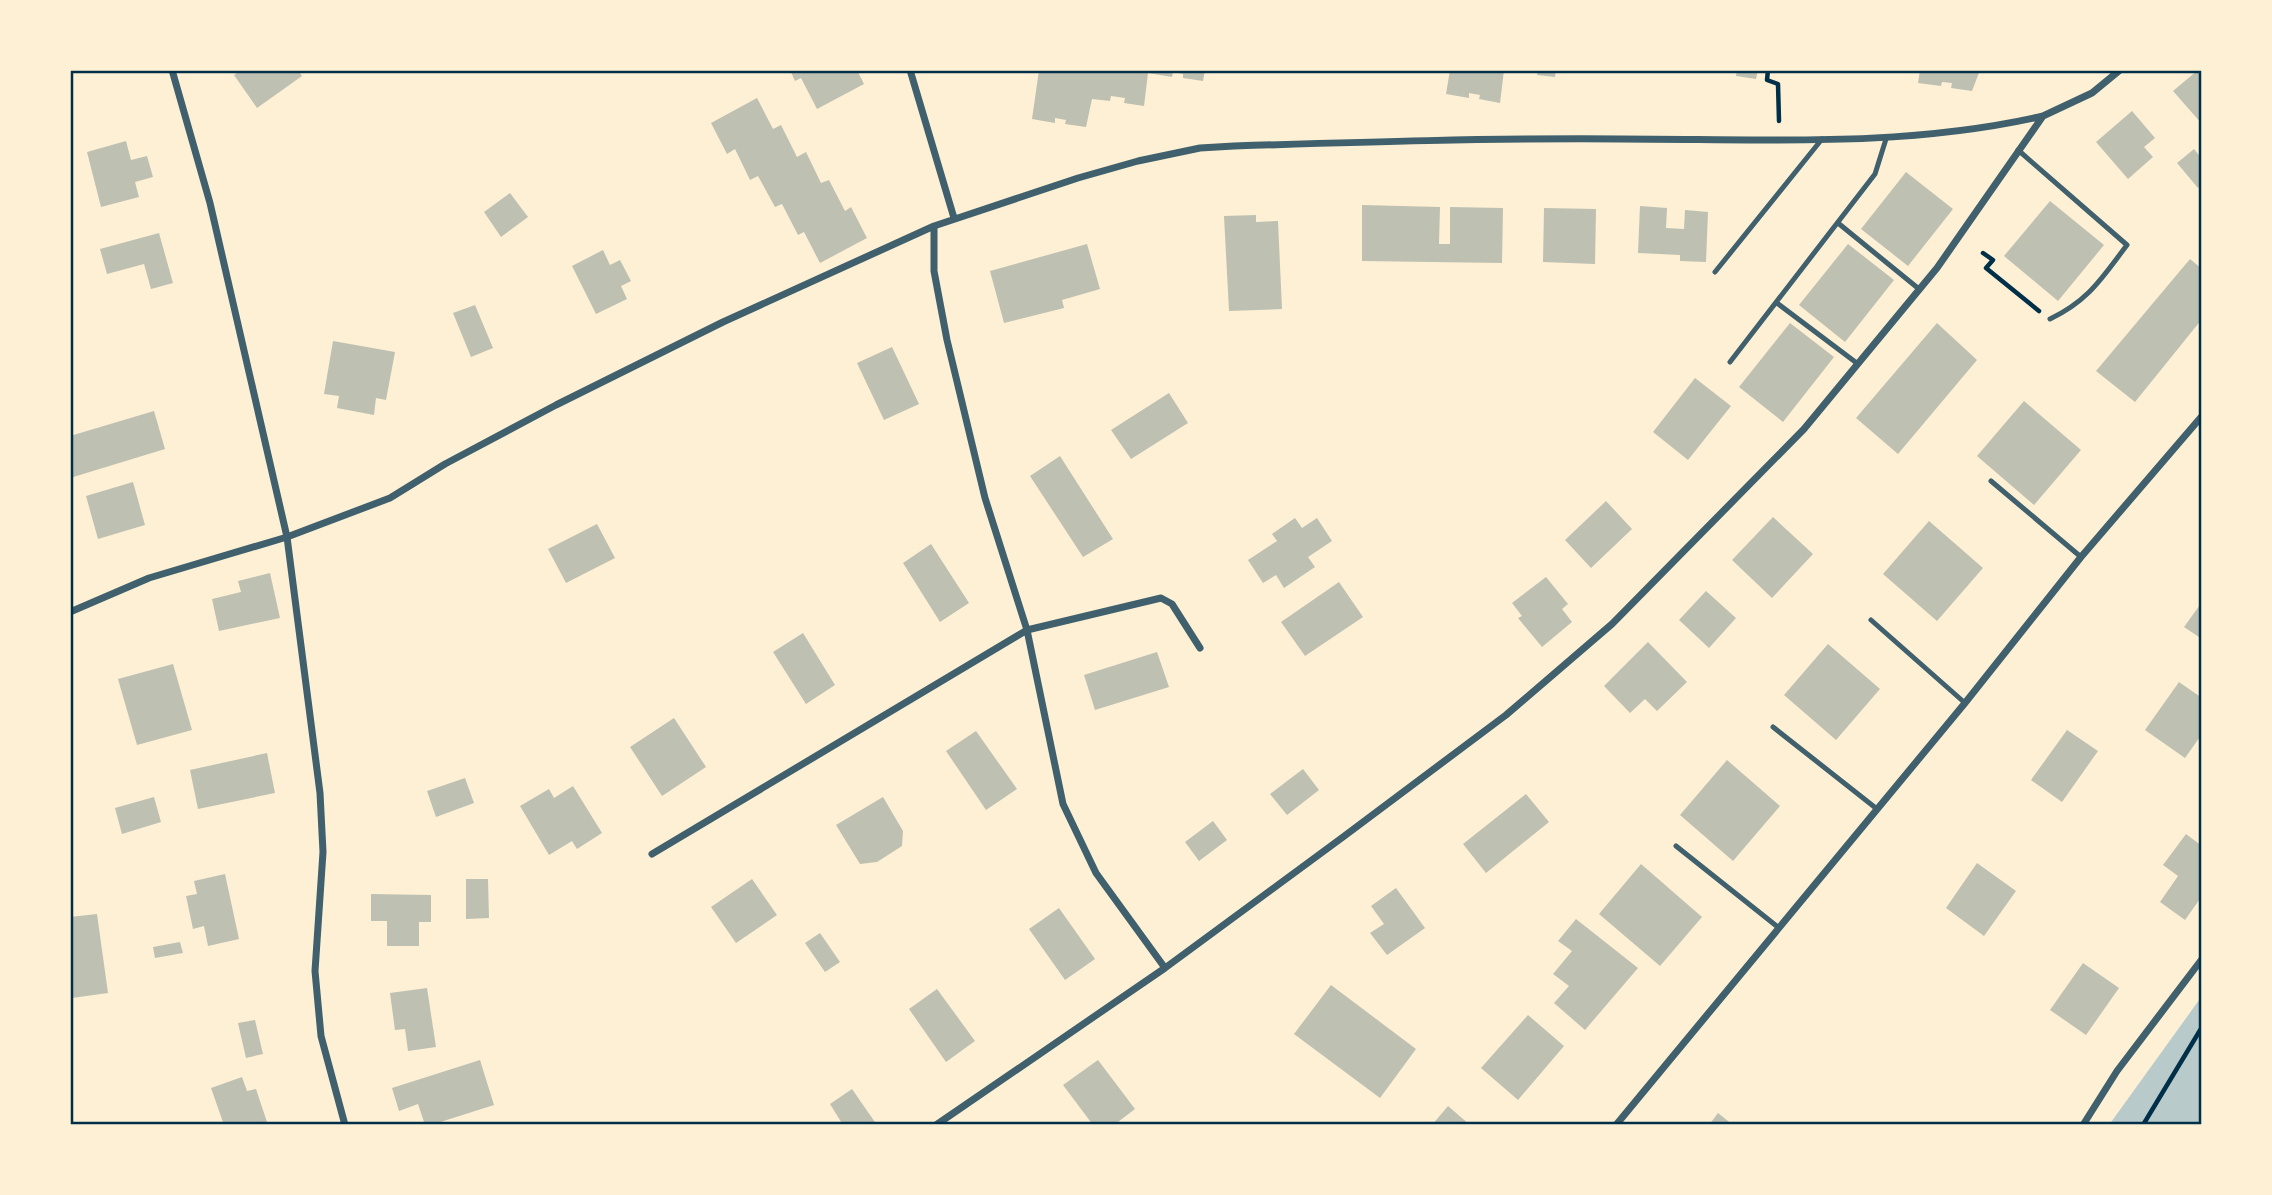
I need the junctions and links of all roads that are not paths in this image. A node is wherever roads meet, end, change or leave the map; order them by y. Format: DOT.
graph roads {
  1 [pos="172,70"];
  2 [pos="910,70"];
  3 [pos="2120,70"];
  4 [pos="2043,116"];
  5 [pos="1822,139"];
  6 [pos="1886,139"];
  7 [pos="2018,150"];
  8 [pos="954,218"];
  9 [pos="1838,223"];
  10 [pos="934,226"];
  11 [pos="1715,272"];
  12 [pos="1919,289"];
  13 [pos="1777,303"];
  14 [pos="2050,319"];
  15 [pos="1730,362"];
  16 [pos="1858,364"];
  17 [pos="2202,416"];
  18 [pos="1990,481"];
  19 [pos="286,537"];
  20 [pos="2081,557"];
  21 [pos="70,612"];
  22 [pos="1871,620"];
  23 [pos="1027,630"];
  24 [pos="1200,648"];
  25 [pos="1965,703"];
  26 [pos="1773,727"];
  27 [pos="1877,809"];
  28 [pos="1676,846"];
  29 [pos="652,854"];
  30 [pos="1779,929"];
  31 [pos="2202,959"];
  32 [pos="1165,968"];
  33 [pos="345,1125"];
  34 [pos="936,1125"];
  35 [pos="1616,1125"];
  36 [pos="2082,1125"];
  1 -- 19 [label="street"];
  2 -- 8 [label="street"];
  3 -- 4 [label="street"];
  4 -- 6 [label="street"];
  4 -- 7 [label="street"];
  5 -- 6 [label="street"];
  5 -- 8 [label="street"];
  5 -- 11 [label="lane"];
  6 -- 9 [label="lane"];
  7 -- 12 [label="street"];
  7 -- 14 [label="lane"];
  8 -- 10 [label="street"];
  9 -- 12 [label="lane"];
  9 -- 13 [label="lane"];
  10 -- 19 [label="street"];
  10 -- 23 [label="street"];
  12 -- 16 [label="street"];
  13 -- 15 [label="lane"];
  13 -- 16 [label="lane"];
  16 -- 32 [label="street"];
  17 -- 20 [label="street"];
  18 -- 20 [label="lane"];
  19 -- 21 [label="street"];
  19 -- 33 [label="street"];
  20 -- 25 [label="street"];
  22 -- 25 [label="lane"];
  23 -- 24 [label="street"];
  23 -- 29 [label="street"];
  23 -- 32 [label="street"];
  25 -- 27 [label="street"];
  26 -- 27 [label="lane"];
  27 -- 30 [label="street"];
  28 -- 30 [label="lane"];
  30 -- 35 [label="street"];
  31 -- 36 [label="street"];
  32 -- 34 [label="street"];
}
